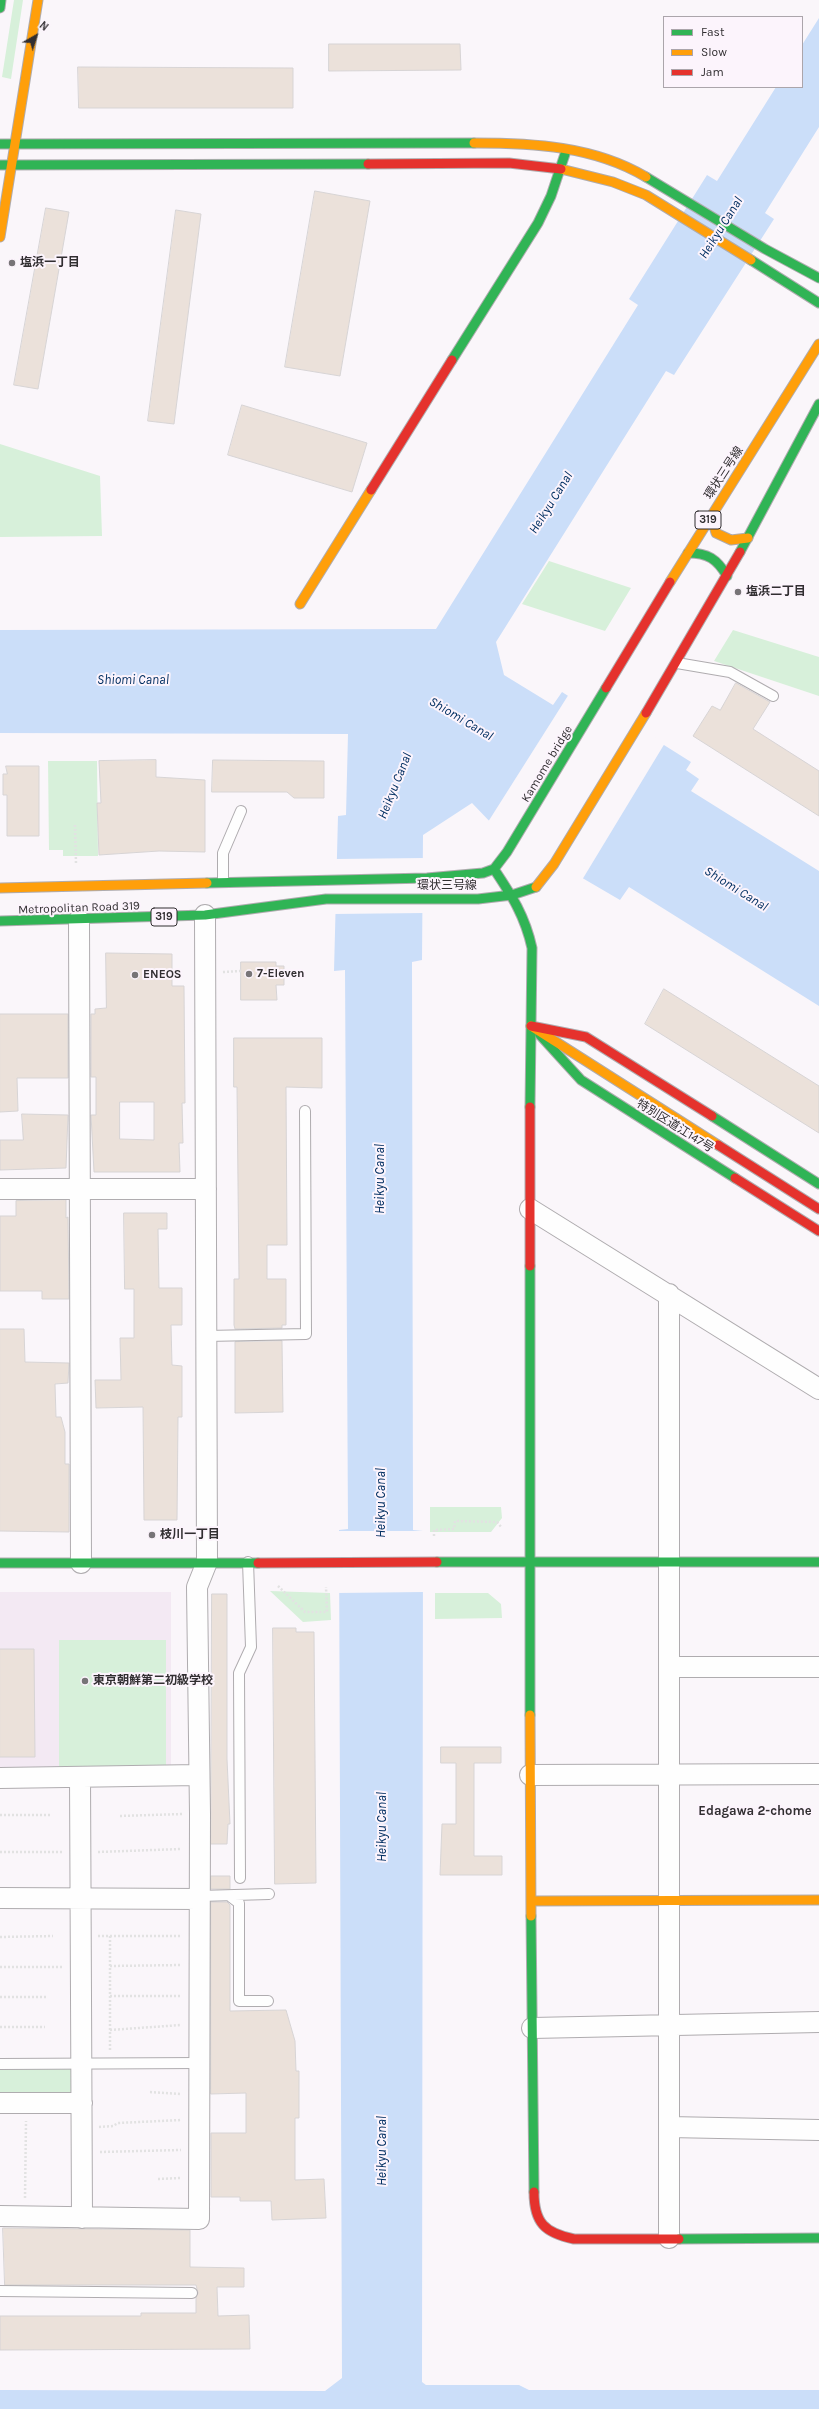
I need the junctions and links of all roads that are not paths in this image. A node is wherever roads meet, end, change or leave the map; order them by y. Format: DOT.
graph roads {
  1 [pos="1,0"];
  2 [pos="38,0"];
  3 [pos="0,8"];
  4 [pos="0,144"];
  5 [pos="15,144"];
  6 [pos="567,150"];
  7 [pos="0,164"];
  8 [pos="11,165"];
  9 [pos="560,168"];
  10 [pos="0,237"];
  11 [pos="819,278"];
  12 [pos="819,303"];
  13 [pos="819,344"];
  14 [pos="819,404"];
  15 [pos="711,516"];
  16 [pos="748,538"];
  17 [pos="688,553"];
  18 [pos="727,576"];
  19 [pos="300,604"];
  20 [pos="677,663"];
  21 [pos="773,696"];
  22 [pos="600,698"];
  23 [pos="241,811"];
  24 [pos="494,868"];
  25 [pos="327,878"];
  26 [pos="223,881"];
  27 [pos="0,888"];
  28 [pos="512,896"];
  29 [pos="326,899"];
  30 [pos="205,915"];
  31 [pos="79,920"];
  32 [pos="0,921"];
  33 [pos="531,1026"];
  34 [pos="305,1111"];
  35 [pos="819,1184"];
  36 [pos="80,1188"];
  37 [pos="0,1189"];
  38 [pos="206,1189"];
  39 [pos="530,1209"];
  40 [pos="819,1209"];
  41 [pos="819,1232"];
  42 [pos="669,1294"];
  43 [pos="206,1336"];
  44 [pos="819,1389"];
  45 [pos="670,1561"];
  46 [pos="207,1562"];
  47 [pos="248,1562"];
  48 [pos="819,1562"];
  49 [pos="0,1563"];
  50 [pos="81,1563"];
  51 [pos="531,1564"];
  52 [pos="670,1667"];
  53 [pos="819,1667"];
  54 [pos="670,1774"];
  55 [pos="819,1774"];
  56 [pos="198,1775"];
  57 [pos="530,1775"];
  58 [pos="80,1777"];
  59 [pos="0,1778"];
  60 [pos="240,1878"];
  61 [pos="269,1894"];
  62 [pos="231,1897"];
  63 [pos="0,1898"];
  64 [pos="200,1898"];
  65 [pos="80,1899"];
  66 [pos="669,1900"];
  67 [pos="819,1900"];
  68 [pos="531,1901"];
  69 [pos="268,2001"];
  70 [pos="819,2022"];
  71 [pos="671,2025"];
  72 [pos="532,2028"];
  73 [pos="200,2063"];
  74 [pos="0,2064"];
  75 [pos="81,2064"];
  76 [pos="0,2103"];
  77 [pos="82,2103"];
  78 [pos="669,2127"];
  79 [pos="819,2130"];
  80 [pos="0,2216"];
  81 [pos="82,2218"];
  82 [pos="669,2238"];
  83 [pos="819,2238"];
  84 [pos="0,2291"];
  85 [pos="192,2293"];
  1 -- 3 [label="main road"];
  2 -- 5 [label="main road"];
  4 -- 5 [label="main road"];
  5 -- 6 [label="main road"];
  5 -- 8 [label="main road"];
  6 -- 9 [label="main road"];
  6 -- 11 [label="main road"];
  7 -- 8 [label="main road"];
  8 -- 9 [label="main road"];
  8 -- 10 [label="main road"];
  9 -- 12 [label="main road"];
  9 -- 19 [label="main road"];
  13 -- 15 [label="main road, 環状三号線 / 319"];
  14 -- 16 [label="main road, 319"];
  15 -- 16 [label="main road"];
  15 -- 17 [label="main road, 環状三号線 / 319"];
  16 -- 18 [label="main road, 319"];
  17 -- 18 [label="main road"];
  17 -- 22 [label="main road, 環状三号線 / 319"];
  18 -- 20 [label="main road, 319"];
  20 -- 21 [label="lane"];
  20 -- 28 [label="main road, 環状三号線 / 319"];
  22 -- 24 [label="main road, Kamome bridge / 319"];
  23 -- 26 [label="lane"];
  24 -- 25 [label="main road, 環状三号線"];
  24 -- 28 [label="main road"];
  25 -- 26 [label="main road, Metropolitan Road 319"];
  26 -- 27 [label="main road, Metropolitan Road 319"];
  28 -- 29 [label="main road, 環状三号線 / 319"];
  28 -- 33 [label="main road"];
  29 -- 30 [label="main road, Metropolitan Road 319 / 319"];
  30 -- 31 [label="main road, Metropolitan Road 319 / 319"];
  30 -- 38 [label="street"];
  31 -- 32 [label="main road, Metropolitan Road 319 / 319"];
  31 -- 36 [label="street"];
  33 -- 35 [label="main road"];
  33 -- 39 [label="main road"];
  33 -- 40 [label="main road"];
  33 -- 41 [label="main road, 特別区道江147号"];
  34 -- 43 [label="lane"];
  36 -- 37 [label="street"];
  36 -- 38 [label="street"];
  36 -- 50 [label="street"];
  38 -- 43 [label="street"];
  39 -- 42 [label="street"];
  39 -- 51 [label="main road"];
  42 -- 44 [label="street"];
  42 -- 45 [label="street"];
  43 -- 46 [label="street"];
  45 -- 48 [label="main road"];
  45 -- 51 [label="main road"];
  45 -- 52 [label="street"];
  46 -- 47 [label="main road"];
  46 -- 50 [label="main road"];
  46 -- 56 [label="street"];
  47 -- 51 [label="main road"];
  47 -- 60 [label="lane"];
  49 -- 50 [label="main road"];
  51 -- 57 [label="main road"];
  52 -- 53 [label="street"];
  52 -- 54 [label="street"];
  54 -- 55 [label="street"];
  54 -- 57 [label="street"];
  54 -- 66 [label="street"];
  56 -- 58 [label="street"];
  56 -- 64 [label="street"];
  57 -- 68 [label="main road"];
  58 -- 59 [label="street"];
  58 -- 65 [label="street"];
  61 -- 62 [label="lane"];
  62 -- 64 [label="lane"];
  62 -- 69 [label="lane"];
  63 -- 65 [label="street"];
  64 -- 65 [label="street"];
  64 -- 73 [label="street"];
  65 -- 75 [label="street"];
  66 -- 67 [label="main road"];
  66 -- 68 [label="main road"];
  66 -- 71 [label="street"];
  68 -- 72 [label="main road"];
  70 -- 71 [label="street"];
  71 -- 72 [label="street"];
  71 -- 78 [label="street"];
  72 -- 82 [label="main road"];
  73 -- 75 [label="lane"];
  73 -- 81 [label="street"];
  74 -- 75 [label="lane"];
  75 -- 77 [label="street"];
  76 -- 77 [label="street"];
  77 -- 81 [label="street"];
  78 -- 79 [label="street"];
  78 -- 82 [label="street"];
  80 -- 81 [label="street"];
  82 -- 83 [label="main road"];
  84 -- 85 [label="lane"];
}
